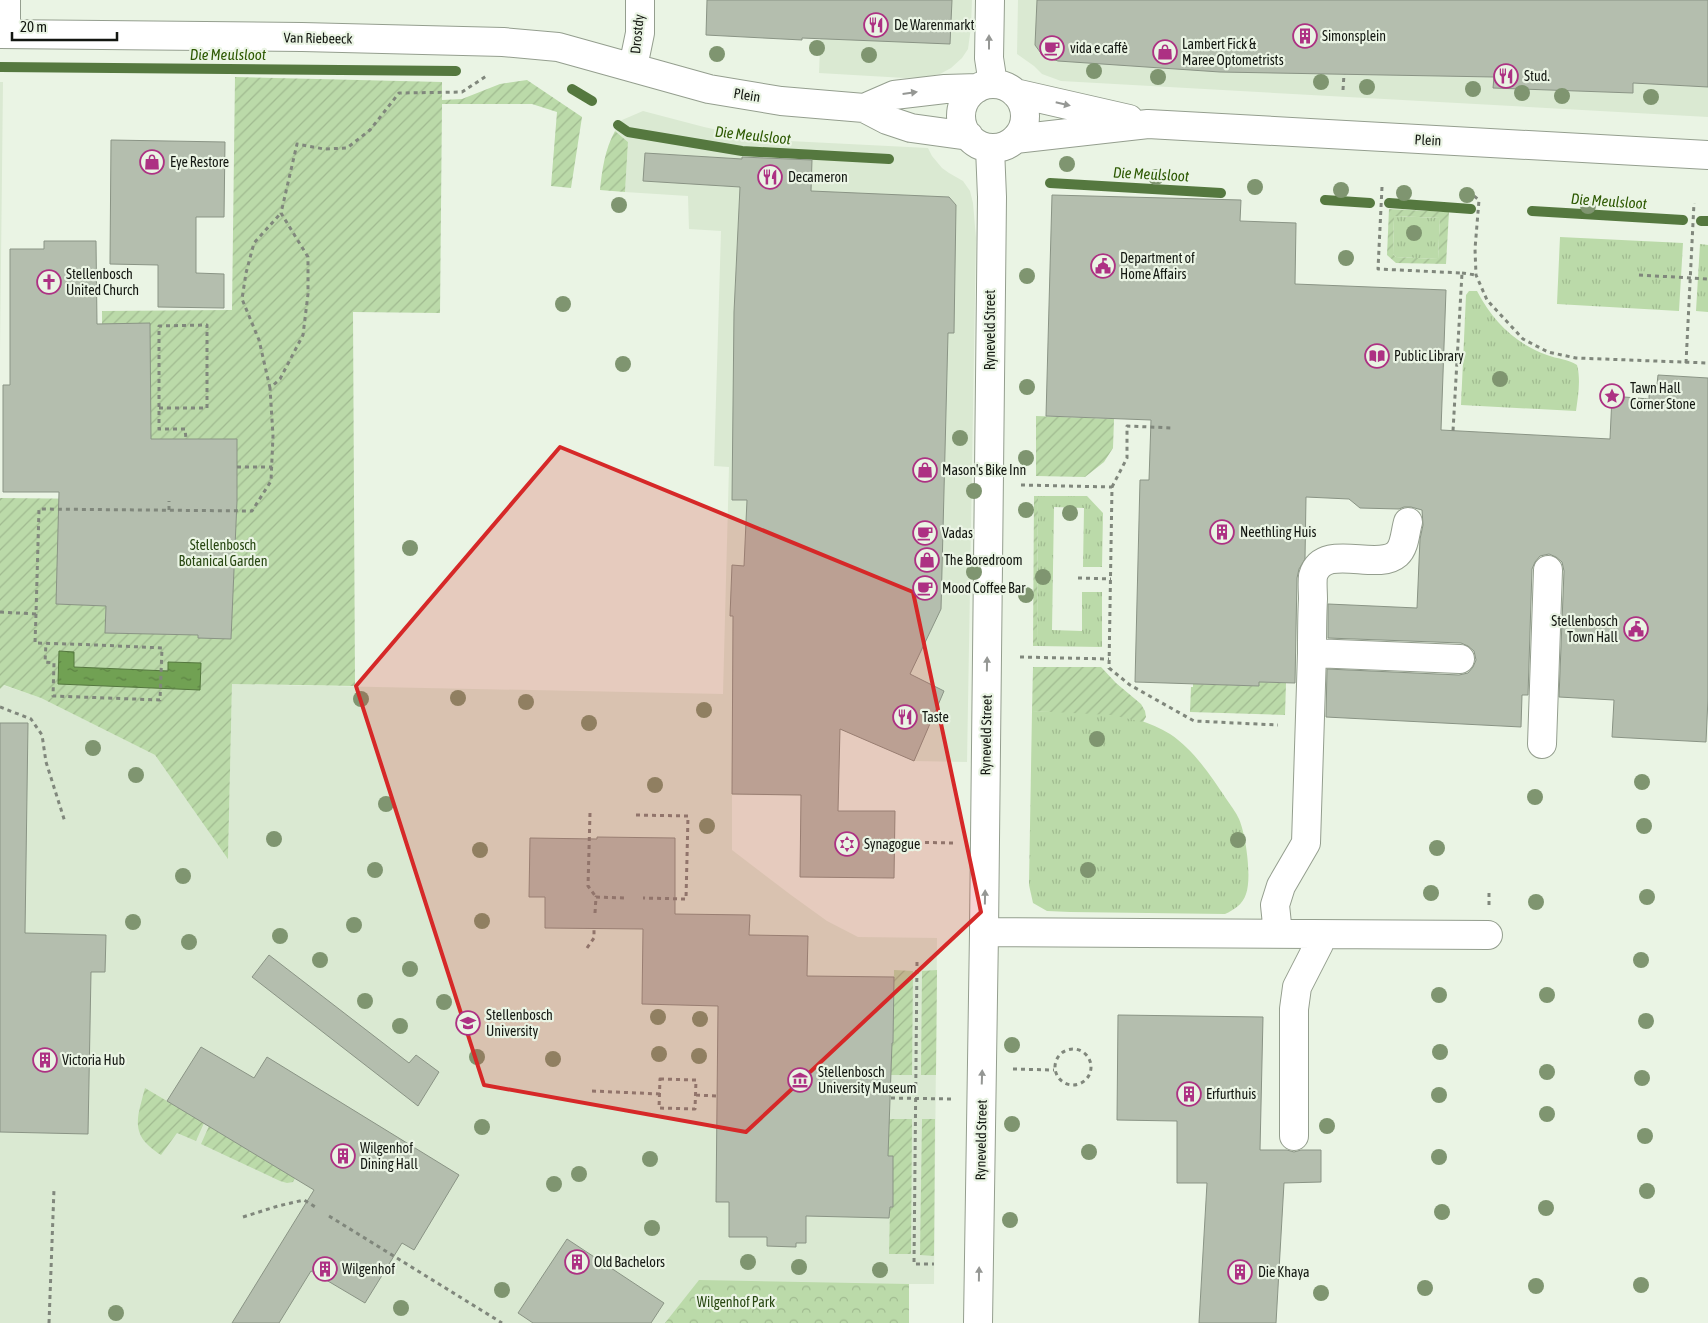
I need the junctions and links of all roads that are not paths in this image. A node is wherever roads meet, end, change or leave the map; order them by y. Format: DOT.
graph roads {
  1 [pos="6,0"];
  2 [pos="640,0"];
  3 [pos="990,0"];
  4 [pos="3,34"];
  5 [pos="633,67"];
  6 [pos="995,88"];
  7 [pos="864,108"];
  8 [pos="1148,124"];
  9 [pos="1015,139"];
  10 [pos="979,142"];
  11 [pos="1708,155"];
  12 [pos="1408,522"];
  13 [pos="1548,570"];
  14 [pos="1312,653"];
  15 [pos="1460,659"];
  16 [pos="1542,744"];
  17 [pos="984,932"];
  18 [pos="1278,934"];
  19 [pos="1320,935"];
  20 [pos="1488,935"];
  21 [pos="1294,1136"];
  22 [pos="978,1323"];
  1 -- 4 [label="street"];
  2 -- 5 [label="street, Drostdy"];
  6 -- 3 [label="street, one-way"];
  4 -- 5 [label="street, Van Riebeeck"];
  5 -- 7 [label="street, Plein"];
  7 -- 6 [label="street, Plein, one-way"];
  6 -- 8 [label="street, Plein, one-way"];
  6 -- 9 [label="street"];
  6 -- 10 [label="street"];
  7 -- 10 [label="street, Plein"];
  8 -- 9 [label="street, Plein"];
  8 -- 11 [label="street, Plein"];
  9 -- 10 [label="street"];
  17 -- 10 [label="street, Ryneveld Street, one-way"];
  12 -- 14 [label="street"];
  13 -- 16 [label="street"];
  14 -- 15 [label="street"];
  14 -- 18 [label="street"];
  17 -- 18 [label="street"];
  22 -- 17 [label="street, Ryneveld Street, one-way"];
  18 -- 19 [label="street"];
  19 -- 20 [label="street"];
  19 -- 21 [label="street"];
}
